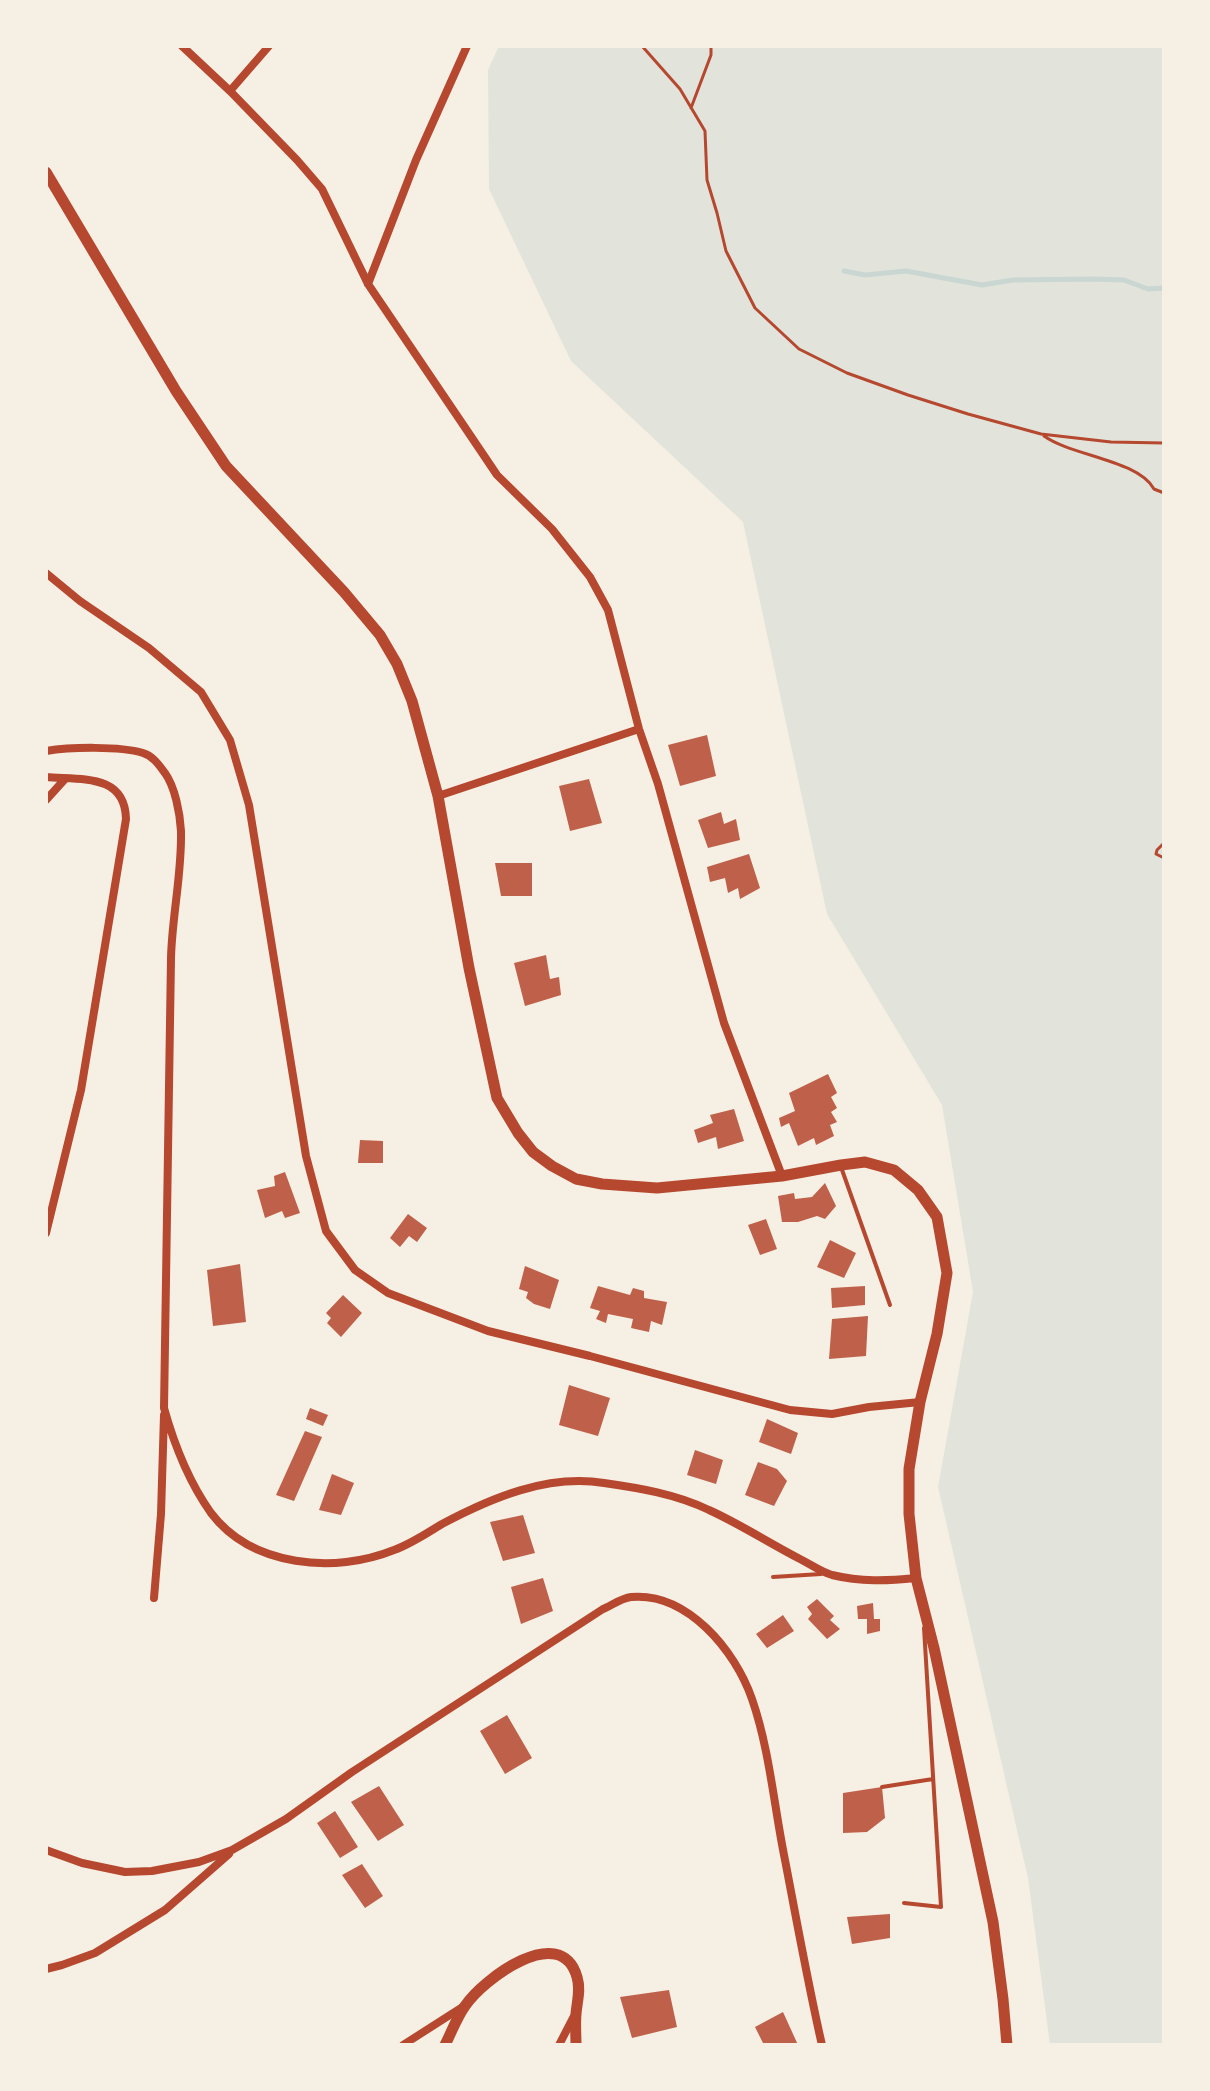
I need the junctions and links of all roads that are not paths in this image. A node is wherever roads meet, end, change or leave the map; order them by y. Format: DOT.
graph roads {
  1 [pos="182,46"];
  2 [pos="269,46"];
  3 [pos="467,46"];
  4 [pos="230,91"];
  5 [pos="46,172"];
  6 [pos="368,284"];
  7 [pos="46,573"];
  8 [pos="639,729"];
  9 [pos="46,751"];
  10 [pos="46,777"];
  11 [pos="65,779"];
  12 [pos="438,796"];
  13 [pos="46,800"];
  14 [pos="841,1165"];
  15 [pos="782,1176"];
  16 [pos="46,1233"];
  17 [pos="890,1305"];
  18 [pos="920,1402"];
  19 [pos="164,1408"];
  20 [pos="828,1574"];
  21 [pos="773,1577"];
  22 [pos="916,1578"];
  23 [pos="154,1598"];
  24 [pos="922,1598"];
  25 [pos="933,1779"];
  26 [pos="882,1787"];
  27 [pos="46,1850"];
  28 [pos="232,1850"];
  29 [pos="904,1903"];
  30 [pos="46,1969"];
  31 [pos="465,2005"];
  32 [pos="576,2012"];
  33 [pos="403,2045"];
  34 [pos="445,2045"];
  35 [pos="559,2045"];
  36 [pos="576,2045"];
  37 [pos="822,2045"];
  38 [pos="1007,2045"];
  1 -- 4 [label="street"];
  2 -- 4 [label="street"];
  3 -- 6 [label="street"];
  4 -- 6 [label="street"];
  5 -- 12 [label="street"];
  6 -- 8 [label="street"];
  7 -- 18 [label="street"];
  8 -- 12 [label="street"];
  8 -- 15 [label="street"];
  9 -- 19 [label="street"];
  10 -- 11 [label="street"];
  11 -- 13 [label="street"];
  11 -- 16 [label="street"];
  12 -- 15 [label="street"];
  14 -- 15 [label="street"];
  14 -- 17 [label="lane"];
  14 -- 18 [label="street"];
  18 -- 22 [label="street"];
  19 -- 20 [label="street"];
  19 -- 23 [label="street"];
  20 -- 21 [label="lane"];
  20 -- 22 [label="street"];
  22 -- 24 [label="street"];
  24 -- 25 [label="lane"];
  24 -- 38 [label="street"];
  25 -- 26 [label="lane"];
  25 -- 29 [label="lane"];
  27 -- 28 [label="street"];
  28 -- 30 [label="street"];
  28 -- 37 [label="street"];
  31 -- 32 [label="street"];
  31 -- 33 [label="street"];
  31 -- 34 [label="street"];
  32 -- 35 [label="street"];
  32 -- 36 [label="street"];
}
